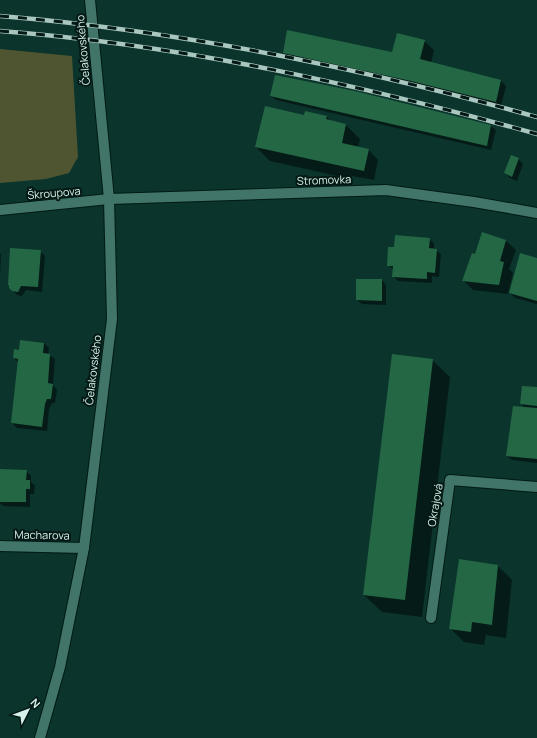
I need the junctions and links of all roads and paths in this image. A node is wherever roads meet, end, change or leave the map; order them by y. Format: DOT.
graph roads {
  1 [pos="90,0"];
  2 [pos="109,199"];
  3 [pos="0,210"];
  4 [pos="537,213"];
  5 [pos="537,486"];
  6 [pos="0,546"];
  7 [pos="84,548"];
  8 [pos="431,618"];
  9 [pos="40,738"];
  1 -- 2 [label="street, Čelakovského"];
  2 -- 3 [label="street, Škroupova"];
  2 -- 4 [label="street, Stromovka"];
  2 -- 7 [label="street, Čelakovského"];
  5 -- 8 [label="street, Okrajová"];
  6 -- 7 [label="street, Macharova"];
  7 -- 9 [label="street, Čelakovského"];
}
